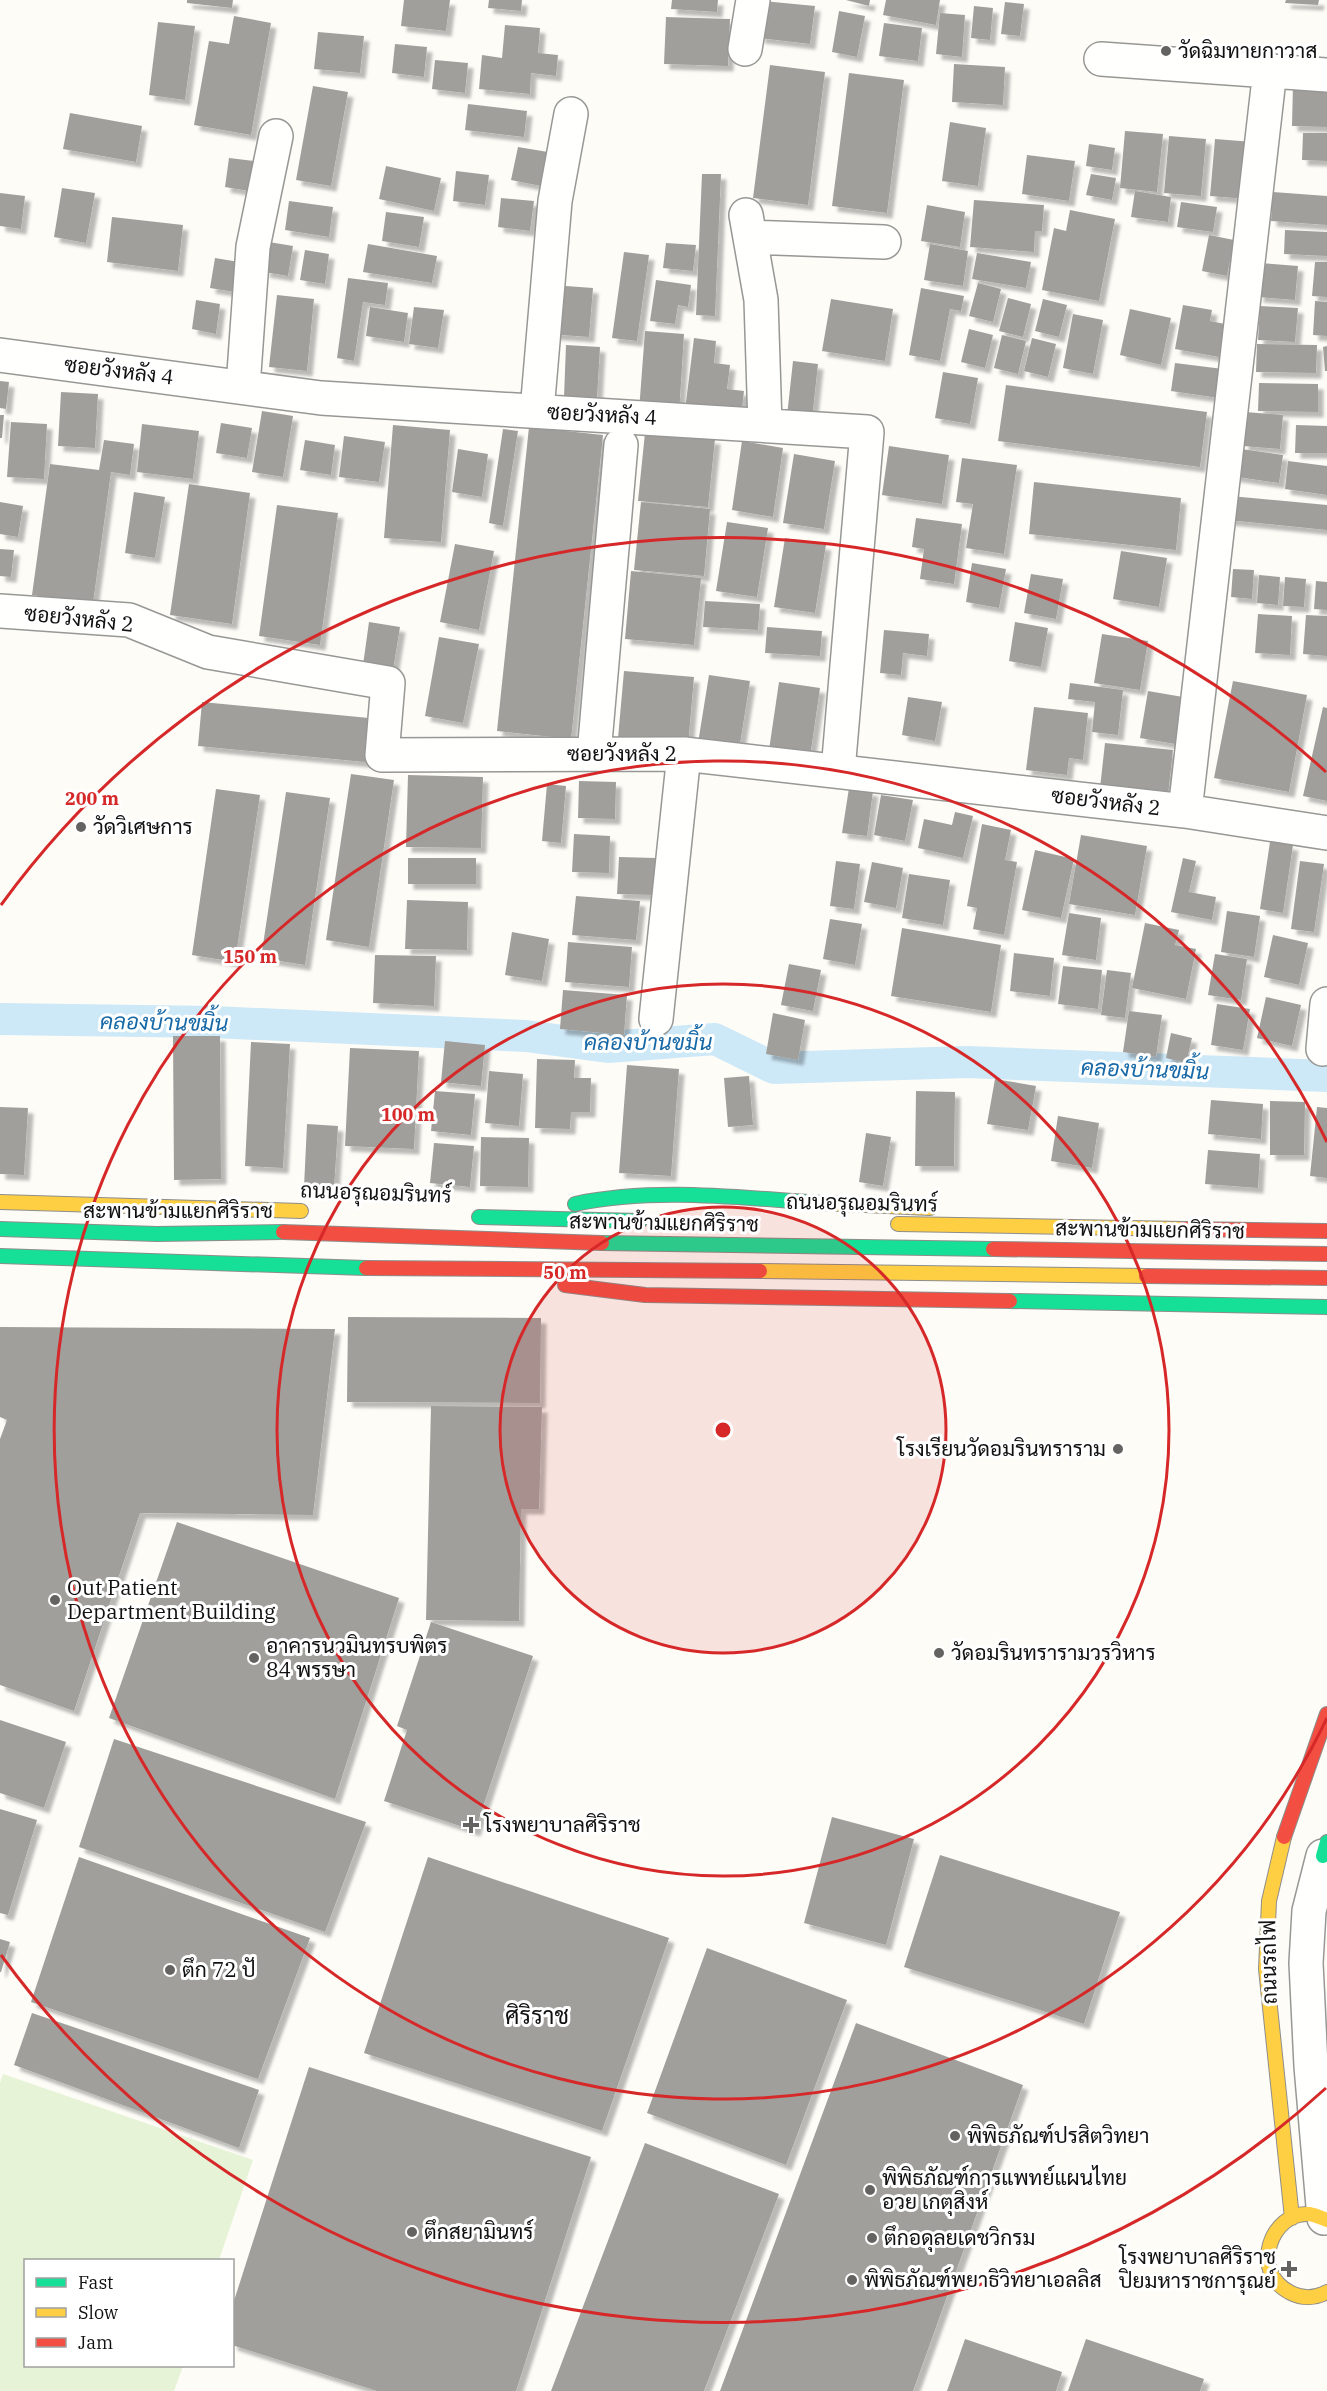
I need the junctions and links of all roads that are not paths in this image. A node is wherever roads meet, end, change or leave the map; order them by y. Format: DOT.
graph roads {
  1 [pos="753,0"];
  2 [pos="746,49"];
  3 [pos="1101,59"];
  4 [pos="1270,70"];
  5 [pos="1327,75"];
  6 [pos="571,114"];
  7 [pos="276,136"];
  8 [pos="884,242"];
  9 [pos="0,355"];
  10 [pos="243,387"];
  11 [pos="537,411"];
  12 [pos="765,424"];
  13 [pos="621,445"];
  14 [pos="0,611"];
  15 [pos="594,754"];
  16 [pos="684,754"];
  17 [pos="838,771"];
  18 [pos="1185,811"];
  19 [pos="1327,833"];
  20 [pos="1327,1004"];
  21 [pos="656,1019"];
  22 [pos="1323,1049"];
  23 [pos="0,1202"];
  24 [pos="948,1208"];
  25 [pos="320,1212"];
  26 [pos="1020,1212"];
  27 [pos="1138,1214"];
  28 [pos="470,1217"];
  29 [pos="524,1218"];
  30 [pos="652,1221"];
  31 [pos="889,1224"];
  32 [pos="0,1229"];
  33 [pos="1327,1231"];
  34 [pos="1327,1254"];
  35 [pos="0,1256"];
  36 [pos="502,1269"];
  37 [pos="1327,1278"];
  38 [pos="1327,1307"];
  39 [pos="1327,1714"];
  40 [pos="1325,1849"];
  41 [pos="1309,2024"];
  42 [pos="1327,2054"];
  43 [pos="1314,2219"];
  44 [pos="1327,2292"];
  1 -- 2 [label="street"];
  3 -- 4 [label="street"];
  4 -- 5 [label="street"];
  4 -- 18 [label="street"];
  6 -- 11 [label="street"];
  7 -- 10 [label="street"];
  8 -- 12 [label="street"];
  9 -- 10 [label="street, ซอยวังหลัง 4"];
  10 -- 11 [label="street, ซอยวังหลัง 4"];
  11 -- 12 [label="street, ซอยวังหลัง 4"];
  12 -- 17 [label="street, ซอยวังหลัง 4"];
  13 -- 15 [label="street"];
  14 -- 15 [label="street, ซอยวังหลัง 2"];
  15 -- 16 [label="street, ซอยวังหลัง 2"];
  16 -- 17 [label="street, ซอยวังหลัง 2"];
  16 -- 21 [label="street"];
  17 -- 18 [label="street, ซอยวังหลัง 2"];
  18 -- 19 [label="street, ซอยวังหลัง 2"];
  20 -- 22 [label="street"];
  23 -- 25 [label="main road, ถนนอรุณอมรินทร์"];
  24 -- 29 [label="main road"];
  26 -- 27 [label="main road"];
  28 -- 29 [label="main road, ถนนอรุณอมรินทร์"];
  29 -- 30 [label="main road, ถนนอรุณอมรินทร์"];
  31 -- 33 [label="main road, ถนนอรุณอมรินทร์"];
  32 -- 34 [label="main road, สะพานข้ามแยกศิริราช"];
  35 -- 36 [label="main road"];
  36 -- 37 [label="main road"];
  36 -- 38 [label="main road"];
  39 -- 43 [label="main road, ถนนรถไฟ"];
  40 -- 41 [label="street, ถนนรถไฟ"];
  41 -- 42 [label="street, ถนนรถไฟ"];
  41 -- 43 [label="street, ถนนรถไฟ"];
  43 -- 44 [label="main road"];
}
